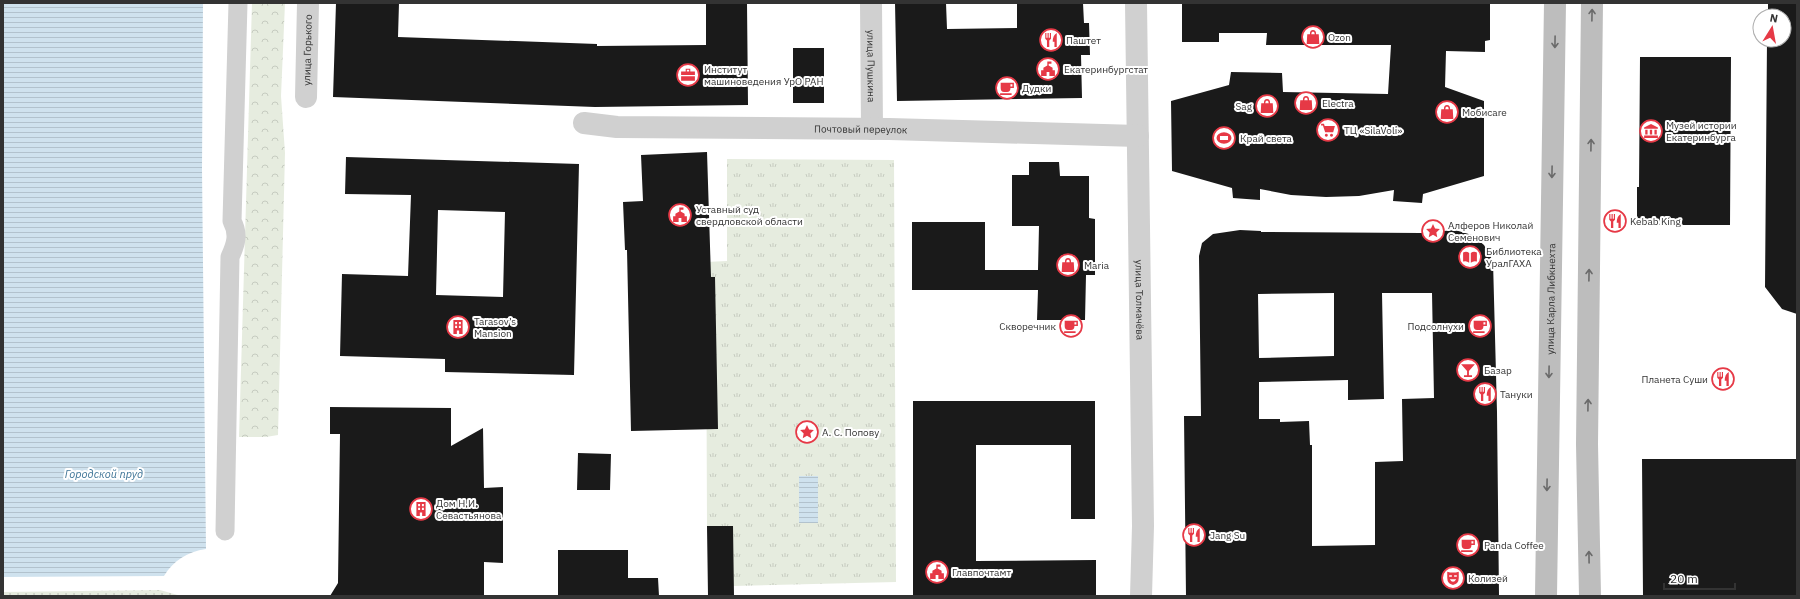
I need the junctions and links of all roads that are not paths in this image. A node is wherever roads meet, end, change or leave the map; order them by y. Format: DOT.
graph roads {
  1 [pos="238,3"];
  2 [pos="308,3"];
  3 [pos="871,3"];
  4 [pos="1136,3"];
  5 [pos="1555,3"];
  6 [pos="1592,3"];
  7 [pos="306,97"];
  8 [pos="584,123"];
  9 [pos="872,129"];
  10 [pos="1138,136"];
  11 [pos="225,531"];
  12 [pos="1141,596"];
  13 [pos="1546,596"];
  14 [pos="1590,596"];
  1 -- 11 [label="street"];
  2 -- 7 [label="street, улица Горького"];
  3 -- 9 [label="street, улица Пушкина"];
  4 -- 10 [label="street, улица Толмачёва"];
  5 -- 13 [label="main road, улица Карла Либкнехта, one-way"];
  14 -- 6 [label="main road, one-way"];
  8 -- 9 [label="street, Почтовый переулок"];
  9 -- 10 [label="street, Почтовый переулок"];
  10 -- 12 [label="street, улица Толмачёва"];
}
